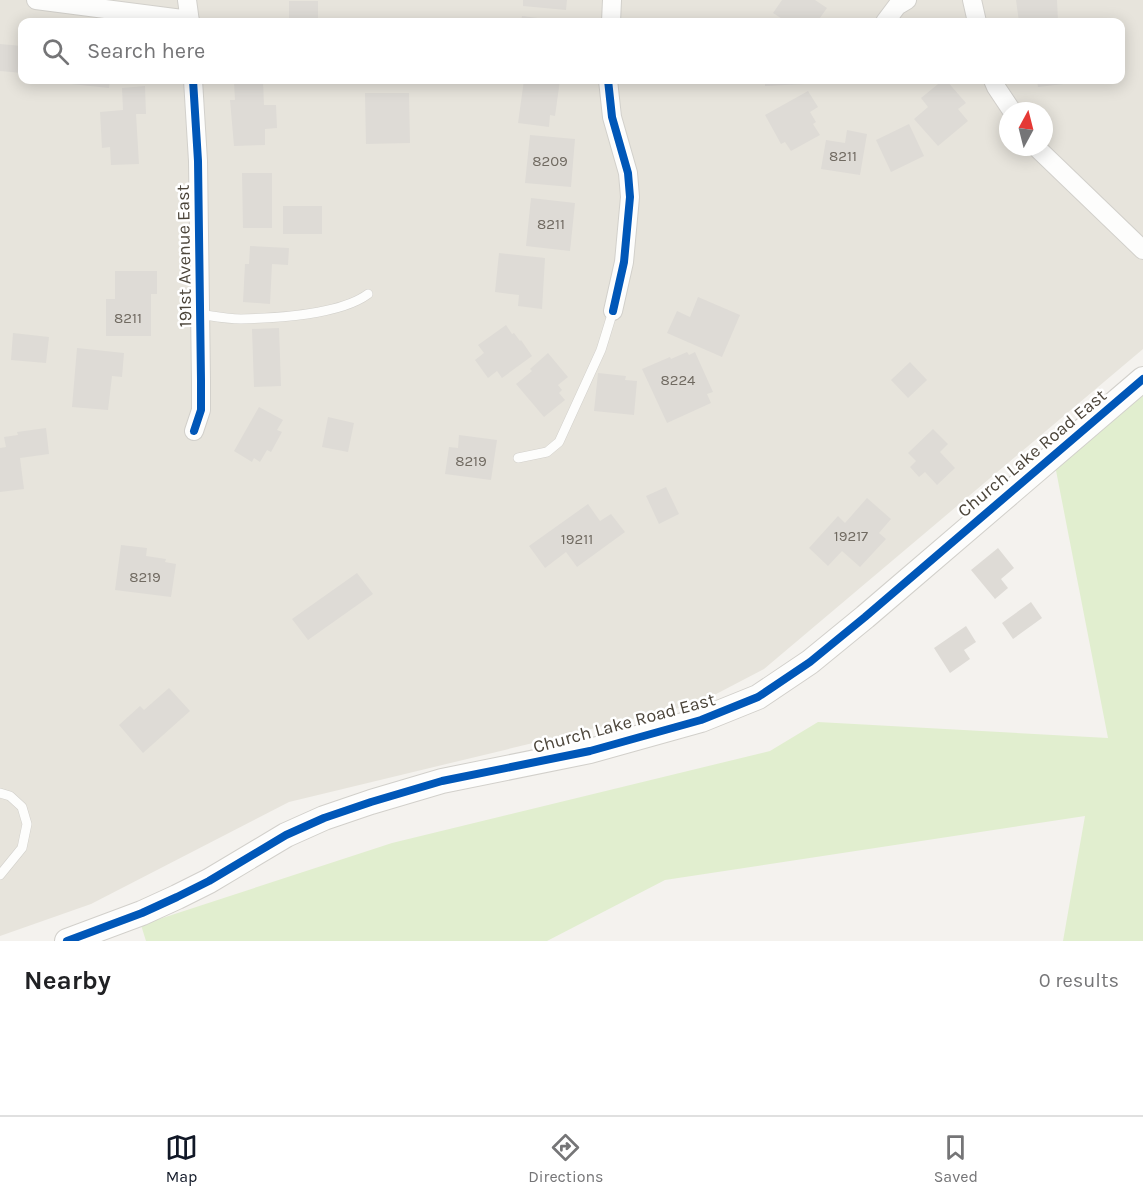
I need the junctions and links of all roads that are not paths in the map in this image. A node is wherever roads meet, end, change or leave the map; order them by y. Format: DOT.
graph roads {
  1 [pos="36,0"];
  2 [pos="187,0"];
  3 [pos="612,0"];
  4 [pos="907,0"];
  5 [pos="972,0"];
  6 [pos="168,18"];
  7 [pos="190,18"];
  8 [pos="610,18"];
  9 [pos="888,18"];
  10 [pos="976,18"];
  11 [pos="193,84"];
  12 [pos="608,84"];
  13 [pos="995,84"];
  14 [pos="1006,102"];
  15 [pos="1045,156"];
  16 [pos="1143,250"];
  17 [pos="368,294"];
  18 [pos="613,311"];
  19 [pos="199,314"];
  20 [pos="1143,380"];
  21 [pos="194,431"];
  22 [pos="518,458"];
  23 [pos="0,793"];
  24 [pos="0,875"];
  25 [pos="67,941"];
  1 -- 6 [label="street"];
  2 -- 7 [label="street"];
  3 -- 8 [label="street"];
  4 -- 9 [label="street"];
  5 -- 10 [label="street"];
  11 -- 19 [label="street, 191st Avenue East"];
  12 -- 18 [label="street"];
  13 -- 14 [label="street"];
  15 -- 16 [label="street"];
  17 -- 19 [label="lane"];
  18 -- 22 [label="lane"];
  19 -- 21 [label="street, 191st Avenue East"];
  20 -- 25 [label="street, Church Lake Road East"];
  23 -- 24 [label="lane"];
}
